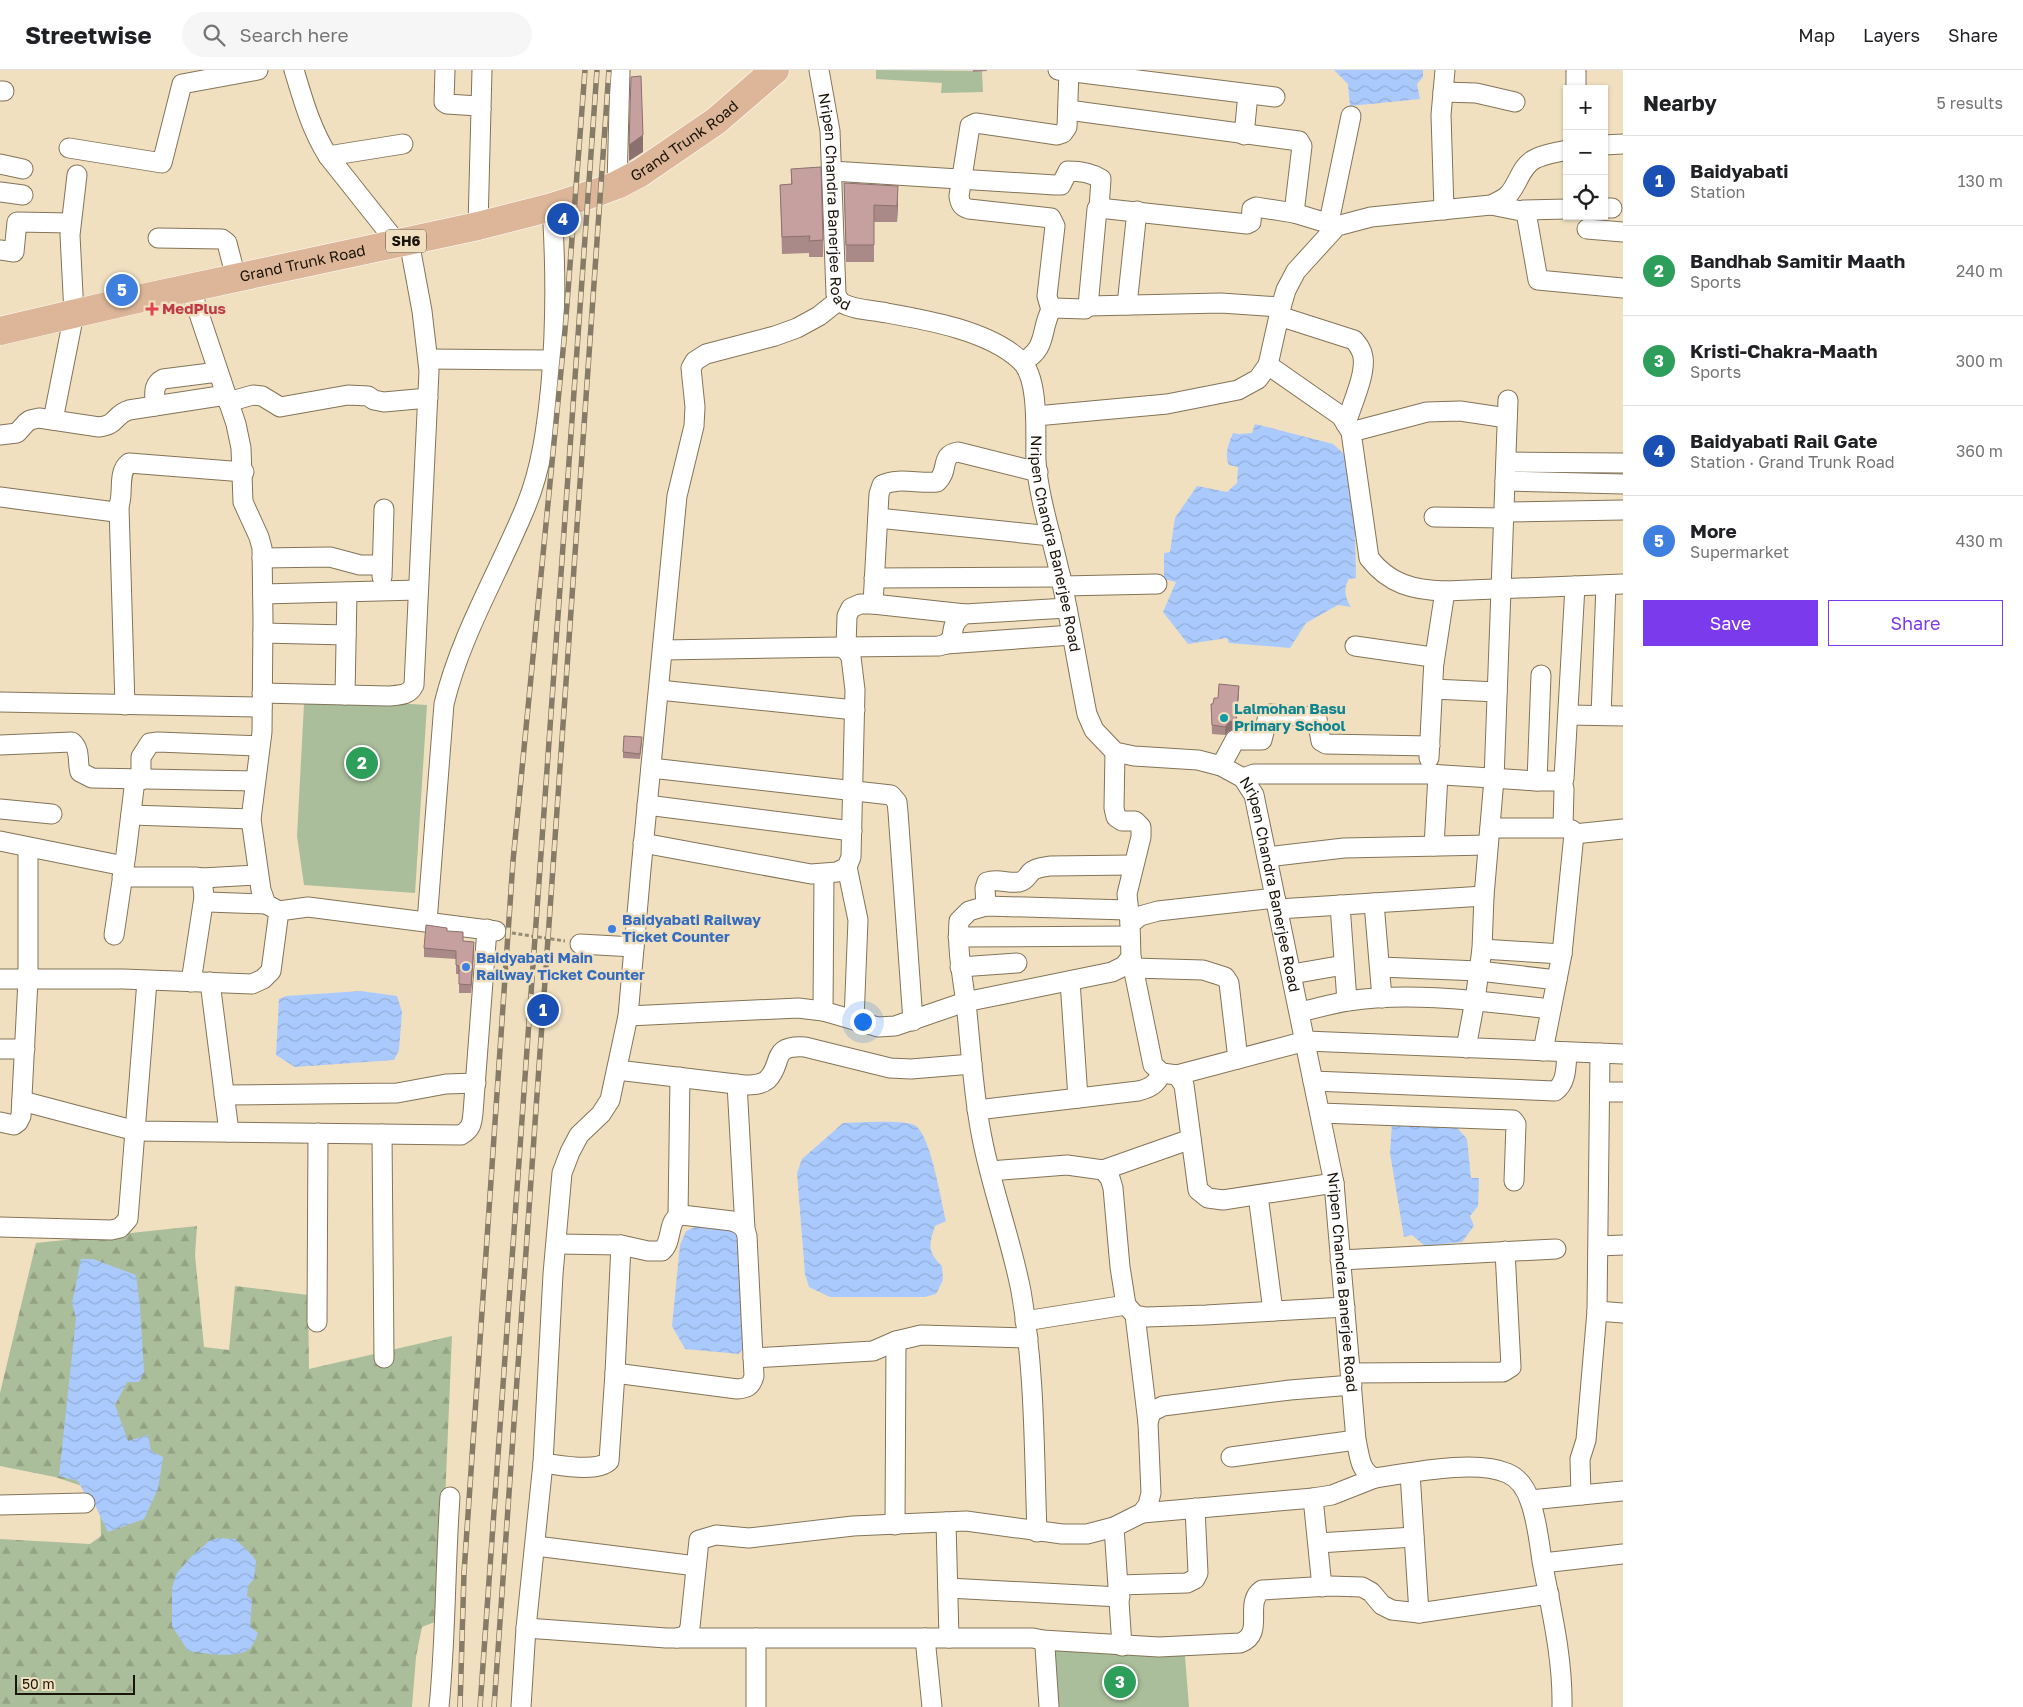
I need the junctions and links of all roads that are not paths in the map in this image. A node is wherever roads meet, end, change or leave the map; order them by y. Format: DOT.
graph roads {
  1 [pos="258,70"];
  2 [pos="294,70"];
  3 [pos="445,70"];
  4 [pos="482,70"];
  5 [pos="620,70"];
  6 [pos="775,70"];
  7 [pos="819,70"];
  8 [pos="1446,70"];
  9 [pos="1576,70"];
  10 [pos="1063,71"];
  11 [pos="1576,85"];
  12 [pos="1443,92"];
  13 [pos="1248,94"];
  14 [pos="1275,97"];
  15 [pos="1514,102"];
  16 [pos="481,109"];
  17 [pos="1068,110"];
  18 [pos="1351,116"];
  19 [pos="1244,134"];
  20 [pos="403,144"];
  21 [pos="1623,144"];
  22 [pos="1608,145"];
  23 [pos="69,148"];
  24 [pos="1563,151"];
  25 [pos="328,156"];
  26 [pos="0,164"];
  27 [pos="23,169"];
  28 [pos="832,171"];
  29 [pos="77,175"];
  30 [pos="961,178"];
  31 [pos="617,185"];
  32 [pos="0,192"];
  33 [pos="23,195"];
  34 [pos="1491,205"];
  35 [pos="552,207"];
  36 [pos="1099,208"];
  37 [pos="1563,209"];
  38 [pos="1444,210"];
  39 [pos="1523,210"];
  40 [pos="1137,211"];
  41 [pos="1294,213"];
  42 [pos="71,223"];
  43 [pos="1333,224"];
  44 [pos="478,226"];
  45 [pos="1587,228"];
  46 [pos="1623,232"];
  47 [pos="158,238"];
  48 [pos="403,242"];
  49 [pos="0,250"];
  50 [pos="236,278"];
  51 [pos="190,288"];
  52 [pos="1623,288"];
  53 [pos="839,300"];
  54 [pos="1128,305"];
  55 [pos="1088,306"];
  56 [pos="1051,310"];
  57 [pos="1280,311"];
  58 [pos="74,314"];
  59 [pos="0,331"];
  60 [pos="428,359"];
  61 [pos="553,360"];
  62 [pos="1022,362"];
  63 [pos="1268,366"];
  64 [pos="218,372"];
  65 [pos="428,398"];
  66 [pos="227,399"];
  67 [pos="155,406"];
  68 [pos="1036,416"];
  69 [pos="53,420"];
  70 [pos="1348,428"];
  71 [pos="0,435"];
  72 [pos="1506,462"];
  73 [pos="1623,463"];
  74 [pos="244,472"];
  75 [pos="1038,472"];
  76 [pos="1505,481"];
  77 [pos="1623,484"];
  78 [pos="0,497"];
  79 [pos="119,507"];
  80 [pos="384,509"];
  81 [pos="1623,510"];
  82 [pos="1504,515"];
  83 [pos="1434,517"];
  84 [pos="878,518"];
  85 [pos="1051,536"];
  86 [pos="262,558"];
  87 [pos="382,566"];
  88 [pos="874,578"];
  89 [pos="1062,582"];
  90 [pos="1156,584"];
  91 [pos="1614,585"];
  92 [pos="1575,586"];
  93 [pos="1502,589"];
  94 [pos="418,590"];
  95 [pos="381,591"];
  96 [pos="1445,591"];
  97 [pos="347,592"];
  98 [pos="263,594"];
  99 [pos="873,604"];
  100 [pos="1067,608"];
  101 [pos="965,614"];
  102 [pos="263,633"];
  103 [pos="346,635"];
  104 [pos="1072,635"];
  105 [pos="946,644"];
  106 [pos="1355,646"];
  107 [pos="843,647"];
  108 [pos="663,650"];
  109 [pos="1434,663"];
  110 [pos="1541,675"];
  111 [pos="1432,688"];
  112 [pos="659,690"];
  113 [pos="1498,692"];
  114 [pos="345,695"];
  115 [pos="262,700"];
  116 [pos="0,702"];
  117 [pos="126,704"];
  118 [pos="855,710"];
  119 [pos="1568,715"];
  120 [pos="1601,715"];
  121 [pos="1623,716"];
  122 [pos="0,745"];
  123 [pos="260,746"];
  124 [pos="1430,746"];
  125 [pos="1115,752"];
  126 [pos="1222,766"];
  127 [pos="651,768"];
  128 [pos="1433,775"];
  129 [pos="1243,778"];
  130 [pos="1494,779"];
  131 [pos="138,780"];
  132 [pos="255,781"];
  133 [pos="1562,781"];
  134 [pos="1537,782"];
  135 [pos="851,791"];
  136 [pos="647,805"];
  137 [pos="0,809"];
  138 [pos="52,814"];
  139 [pos="131,815"];
  140 [pos="251,819"];
  141 [pos="1623,829"];
  142 [pos="852,831"];
  143 [pos="1569,831"];
  144 [pos="1489,837"];
  145 [pos="0,841"];
  146 [pos="643,843"];
  147 [pos="1434,846"];
  148 [pos="28,847"];
  149 [pos="1267,857"];
  150 [pos="1133,865"];
  151 [pos="847,867"];
  152 [pos="123,872"];
  153 [pos="258,875"];
  154 [pos="824,875"];
  155 [pos="203,888"];
  156 [pos="1484,896"];
  157 [pos="1277,903"];
  158 [pos="1374,903"];
  159 [pos="1340,905"];
  160 [pos="986,906"];
  161 [pos="273,907"];
  162 [pos="427,922"];
  163 [pos="1129,923"];
  164 [pos="114,935"];
  165 [pos="958,937"];
  166 [pos="1017,937"];
  167 [pos="580,944"];
  168 [pos="634,947"];
  169 [pos="1482,949"];
  170 [pos="1562,954"];
  171 [pos="1017,963"];
  172 [pos="1132,963"];
  173 [pos="1344,965"];
  174 [pos="960,967"];
  175 [pos="1380,967"];
  176 [pos="1479,971"];
  177 [pos="1292,974"];
  178 [pos="0,979"];
  179 [pos="28,980"];
  180 [pos="1557,980"];
  181 [pos="147,981"];
  182 [pos="1070,981"];
  183 [pos="190,982"];
  184 [pos="210,982"];
  185 [pos="1016,992"];
  186 [pos="1382,998"];
  187 [pos="1475,1000"];
  188 [pos="1347,1001"];
  189 [pos="965,1002"];
  190 [pos="1551,1009"];
  191 [pos="823,1011"];
  192 [pos="1300,1012"];
  193 [pos="628,1016"];
  194 [pos="854,1020"];
  195 [pos="913,1021"];
  196 [pos="1306,1042"];
  197 [pos="1466,1048"];
  198 [pos="0,1049"];
  199 [pos="25,1049"];
  200 [pos="1543,1051"];
  201 [pos="1567,1052"];
  202 [pos="1600,1054"];
  203 [pos="1623,1054"];
  204 [pos="1238,1059"];
  205 [pos="972,1064"];
  206 [pos="617,1070"];
  207 [pos="1170,1074"];
  208 [pos="680,1077"];
  209 [pos="1313,1081"];
  210 [pos="476,1083"];
  211 [pos="737,1084"];
  212 [pos="1600,1092"];
  213 [pos="1623,1092"];
  214 [pos="224,1095"];
  215 [pos="1078,1098"];
  216 [pos="22,1101"];
  217 [pos="977,1110"];
  218 [pos="1320,1113"];
  219 [pos="0,1122"];
  220 [pos="136,1131"];
  221 [pos="229,1132"];
  222 [pos="318,1133"];
  223 [pos="382,1134"];
  224 [pos="1191,1139"];
  225 [pos="1103,1170"];
  226 [pos="990,1171"];
  227 [pos="1514,1181"];
  228 [pos="1334,1183"];
  229 [pos="1258,1195"];
  230 [pos="678,1216"];
  231 [pos="0,1227"];
  232 [pos="745,1228"];
  233 [pos="557,1244"];
  234 [pos="620,1245"];
  235 [pos="1623,1245"];
  236 [pos="1599,1246"];
  237 [pos="1556,1249"];
  238 [pos="1505,1252"];
  239 [pos="1340,1260"];
  240 [pos="1345,1307"];
  241 [pos="1130,1310"];
  242 [pos="1273,1311"];
  243 [pos="1597,1311"];
  244 [pos="1623,1312"];
  245 [pos="317,1322"];
  246 [pos="1026,1330"];
  247 [pos="896,1341"];
  248 [pos="384,1358"];
  249 [pos="753,1358"];
  250 [pos="616,1373"];
  251 [pos="1351,1379"];
  252 [pos="1148,1423"];
  253 [pos="1356,1440"];
  254 [pos="1232,1457"];
  255 [pos="543,1463"];
  256 [pos="1410,1473"];
  257 [pos="1375,1478"];
  258 [pos="1623,1491"];
  259 [pos="1580,1495"];
  260 [pos="450,1497"];
  261 [pos="1313,1498"];
  262 [pos="1530,1500"];
  263 [pos="85,1503"];
  264 [pos="0,1505"];
  265 [pos="1195,1508"];
  266 [pos="1142,1513"];
  267 [pos="946,1522"];
  268 [pos="895,1525"];
  269 [pos="1114,1527"];
  270 [pos="1037,1532"];
  271 [pos="1414,1537"];
  272 [pos="1318,1543"];
  273 [pos="536,1546"];
  274 [pos="1623,1554"];
  275 [pos="1543,1562"];
  276 [pos="696,1566"];
  277 [pos="1322,1587"];
  278 [pos="948,1588"];
  279 [pos="1119,1591"];
  280 [pos="1549,1594"];
  281 [pos="1419,1613"];
  282 [pos="526,1628"];
  283 [pos="677,1638"];
  284 [pos="756,1638"];
  285 [pos="925,1638"];
  286 [pos="949,1638"];
  287 [pos="1042,1640"];
  288 [pos="1122,1646"];
  289 [pos="439,1707"];
  290 [pos="521,1707"];
  291 [pos="756,1707"];
  292 [pos="932,1707"];
  293 [pos="1049,1707"];
  294 [pos="1562,1707"];
  1 -- 23 [label="street"];
  2 -- 25 [label="street"];
  3 -- 16 [label="street"];
  4 -- 16 [label="street"];
  5 -- 31 [label="street"];
  6 -- 31 [label="main road, Grand Trunk Road / SH6"];
  7 -- 28 [label="street, Nripen Chandra Banerjee Road"];
  8 -- 12 [label="street"];
  9 -- 11 [label="street"];
  10 -- 13 [label="street"];
  10 -- 17 [label="street"];
  12 -- 15 [label="street"];
  12 -- 38 [label="street"];
  13 -- 14 [label="street"];
  13 -- 19 [label="street"];
  16 -- 44 [label="street"];
  17 -- 19 [label="street"];
  17 -- 30 [label="street"];
  18 -- 43 [label="street"];
  19 -- 41 [label="street"];
  20 -- 25 [label="street"];
  21 -- 22 [label="street"];
  24 -- 34 [label="street"];
  25 -- 48 [label="street"];
  26 -- 27 [label="street"];
  28 -- 30 [label="street"];
  28 -- 53 [label="street, Nripen Chandra Banerjee Road"];
  29 -- 42 [label="street"];
  30 -- 36 [label="street"];
  30 -- 56 [label="street"];
  31 -- 35 [label="main road, Grand Trunk Road / SH6"];
  32 -- 33 [label="street"];
  34 -- 38 [label="street"];
  34 -- 39 [label="street"];
  35 -- 44 [label="main road, Grand Trunk Road / SH6"];
  35 -- 61 [label="street"];
  36 -- 40 [label="street"];
  36 -- 55 [label="street"];
  37 -- 39 [label="street"];
  38 -- 43 [label="street"];
  39 -- 52 [label="street"];
  40 -- 41 [label="street"];
  40 -- 54 [label="street"];
  41 -- 43 [label="street"];
  42 -- 49 [label="street"];
  42 -- 58 [label="street"];
  43 -- 57 [label="street"];
  44 -- 48 [label="main road, Grand Trunk Road / SH6"];
  45 -- 46 [label="street"];
  47 -- 50 [label="street"];
  48 -- 50 [label="main road, Grand Trunk Road / SH6"];
  48 -- 60 [label="street"];
  50 -- 51 [label="main road, Grand Trunk Road / SH6"];
  51 -- 58 [label="main road, Grand Trunk Road / SH6"];
  51 -- 64 [label="street"];
  53 -- 62 [label="street, Nripen Chandra Banerjee Road"];
  53 -- 108 [label="street"];
  54 -- 55 [label="street"];
  54 -- 57 [label="street"];
  55 -- 56 [label="street"];
  56 -- 62 [label="street"];
  57 -- 63 [label="street"];
  57 -- 70 [label="street"];
  58 -- 59 [label="main road, Grand Trunk Road / SH6"];
  58 -- 69 [label="street"];
  60 -- 61 [label="street"];
  60 -- 65 [label="street"];
  61 -- 162 [label="street"];
  62 -- 68 [label="street, Nripen Chandra Banerjee Road"];
  63 -- 68 [label="street"];
  63 -- 70 [label="street"];
  64 -- 66 [label="street"];
  64 -- 67 [label="street"];
  65 -- 66 [label="street"];
  65 -- 94 [label="street"];
  66 -- 67 [label="street"];
  66 -- 74 [label="street"];
  67 -- 69 [label="street"];
  68 -- 75 [label="street, Nripen Chandra Banerjee Road"];
  69 -- 71 [label="street"];
  70 -- 72 [label="street"];
  70 -- 96 [label="street"];
  72 -- 73 [label="street"];
  72 -- 76 [label="street"];
  74 -- 79 [label="street"];
  74 -- 86 [label="street"];
  75 -- 84 [label="street"];
  75 -- 85 [label="street, Nripen Chandra Banerjee Road"];
  76 -- 77 [label="street"];
  76 -- 82 [label="street"];
  78 -- 79 [label="street"];
  79 -- 117 [label="street"];
  80 -- 87 [label="street"];
  81 -- 82 [label="street"];
  82 -- 83 [label="street"];
  82 -- 93 [label="street"];
  84 -- 85 [label="street"];
  84 -- 88 [label="street"];
  85 -- 89 [label="street, Nripen Chandra Banerjee Road"];
  86 -- 87 [label="street"];
  86 -- 98 [label="street"];
  87 -- 95 [label="street"];
  88 -- 89 [label="street"];
  88 -- 99 [label="street"];
  89 -- 90 [label="street"];
  89 -- 100 [label="street, Nripen Chandra Banerjee Road"];
  91 -- 92 [label="street"];
  91 -- 120 [label="street"];
  92 -- 93 [label="street"];
  92 -- 119 [label="street"];
  93 -- 96 [label="street"];
  93 -- 113 [label="street"];
  94 -- 95 [label="street"];
  94 -- 114 [label="street"];
  95 -- 97 [label="street"];
  96 -- 109 [label="street"];
  97 -- 98 [label="street"];
  97 -- 103 [label="street"];
  98 -- 102 [label="street"];
  99 -- 101 [label="street"];
  99 -- 107 [label="street"];
  100 -- 101 [label="street"];
  100 -- 104 [label="street, Nripen Chandra Banerjee Road"];
  101 -- 105 [label="street"];
  102 -- 103 [label="street"];
  102 -- 115 [label="street"];
  103 -- 114 [label="street"];
  104 -- 105 [label="street"];
  104 -- 125 [label="street, Nripen Chandra Banerjee Road"];
  105 -- 107 [label="street"];
  106 -- 109 [label="street"];
  107 -- 108 [label="street"];
  107 -- 118 [label="street"];
  108 -- 112 [label="street"];
  109 -- 111 [label="street"];
  110 -- 134 [label="street"];
  111 -- 113 [label="street"];
  111 -- 124 [label="street"];
  112 -- 118 [label="street"];
  112 -- 127 [label="street"];
  113 -- 130 [label="street"];
  114 -- 115 [label="street"];
  115 -- 117 [label="street"];
  115 -- 123 [label="street"];
  116 -- 117 [label="street"];
  118 -- 135 [label="street"];
  119 -- 120 [label="street"];
  119 -- 133 [label="street"];
  120 -- 121 [label="street"];
  122 -- 131 [label="street"];
  123 -- 131 [label="street"];
  123 -- 132 [label="street"];
  124 -- 126 [label="street"];
  124 -- 128 [label="street"];
  125 -- 126 [label="street, Nripen Chandra Banerjee Road"];
  125 -- 150 [label="street"];
  126 -- 129 [label="street, Nripen Chandra Banerjee Road"];
  127 -- 135 [label="street"];
  127 -- 136 [label="street"];
  128 -- 129 [label="street"];
  128 -- 130 [label="street"];
  128 -- 147 [label="street"];
  129 -- 149 [label="street, Nripen Chandra Banerjee Road"];
  130 -- 134 [label="street"];
  130 -- 144 [label="street"];
  131 -- 132 [label="street"];
  131 -- 139 [label="street"];
  132 -- 140 [label="street"];
  133 -- 134 [label="street"];
  133 -- 143 [label="street"];
  135 -- 142 [label="street"];
  135 -- 195 [label="street"];
  136 -- 142 [label="street"];
  136 -- 146 [label="street"];
  137 -- 138 [label="street"];
  139 -- 140 [label="street"];
  139 -- 152 [label="street"];
  140 -- 153 [label="street"];
  141 -- 143 [label="street"];
  142 -- 151 [label="street"];
  143 -- 144 [label="street"];
  143 -- 170 [label="street"];
  144 -- 147 [label="street"];
  144 -- 156 [label="street"];
  145 -- 148 [label="street"];
  146 -- 154 [label="street"];
  146 -- 168 [label="street"];
  147 -- 149 [label="street"];
  148 -- 152 [label="street"];
  148 -- 179 [label="street"];
  149 -- 157 [label="street, Nripen Chandra Banerjee Road"];
  150 -- 160 [label="street"];
  150 -- 163 [label="street"];
  151 -- 154 [label="street"];
  151 -- 194 [label="street"];
  152 -- 155 [label="street"];
  152 -- 164 [label="street"];
  153 -- 155 [label="street"];
  153 -- 161 [label="street"];
  154 -- 191 [label="street"];
  155 -- 161 [label="street"];
  155 -- 183 [label="street"];
  156 -- 158 [label="street"];
  156 -- 169 [label="street"];
  157 -- 159 [label="street"];
  157 -- 163 [label="street"];
  157 -- 177 [label="street, Nripen Chandra Banerjee Road"];
  158 -- 159 [label="street"];
  158 -- 175 [label="street"];
  159 -- 173 [label="street"];
  160 -- 163 [label="street"];
  160 -- 165 [label="street"];
  161 -- 162 [label="street"];
  161 -- 184 [label="street"];
  162 -- 210 [label="street"];
  163 -- 166 [label="street"];
  163 -- 172 [label="street"];
  165 -- 166 [label="street"];
  165 -- 174 [label="street"];
  166 -- 171 [label="street"];
  167 -- 168 [label="street"];
  168 -- 193 [label="street"];
  169 -- 170 [label="street"];
  169 -- 176 [label="street"];
  170 -- 180 [label="street"];
  171 -- 174 [label="street"];
  171 -- 185 [label="street"];
  172 -- 182 [label="street"];
  172 -- 204 [label="street"];
  172 -- 207 [label="street"];
  173 -- 177 [label="street"];
  173 -- 188 [label="street"];
  174 -- 189 [label="street"];
  175 -- 176 [label="street"];
  175 -- 186 [label="street"];
  176 -- 180 [label="street"];
  176 -- 187 [label="street"];
  177 -- 192 [label="street, Nripen Chandra Banerjee Road"];
  178 -- 179 [label="street"];
  179 -- 181 [label="street"];
  179 -- 199 [label="street"];
  180 -- 190 [label="street"];
  181 -- 183 [label="street"];
  181 -- 220 [label="street"];
  182 -- 185 [label="street"];
  182 -- 215 [label="street"];
  183 -- 184 [label="street"];
  184 -- 214 [label="street"];
  185 -- 189 [label="street"];
  186 -- 187 [label="street"];
  186 -- 188 [label="street"];
  187 -- 190 [label="street"];
  187 -- 197 [label="street"];
  188 -- 192 [label="street"];
  189 -- 195 [label="street"];
  189 -- 205 [label="street"];
  190 -- 200 [label="street"];
  191 -- 193 [label="street"];
  191 -- 194 [label="street"];
  192 -- 196 [label="street, Nripen Chandra Banerjee Road"];
  193 -- 206 [label="street"];
  194 -- 195 [label="street"];
  196 -- 197 [label="street"];
  196 -- 204 [label="street"];
  196 -- 209 [label="street, Nripen Chandra Banerjee Road"];
  197 -- 200 [label="street"];
  198 -- 199 [label="street"];
  199 -- 216 [label="street"];
  200 -- 201 [label="street"];
  201 -- 202 [label="street"];
  201 -- 209 [label="street"];
  202 -- 203 [label="street"];
  202 -- 212 [label="street"];
  204 -- 207 [label="street"];
  205 -- 211 [label="street"];
  205 -- 217 [label="street"];
  206 -- 208 [label="street"];
  206 -- 233 [label="street"];
  207 -- 215 [label="street"];
  207 -- 224 [label="street"];
  208 -- 211 [label="street"];
  208 -- 230 [label="street"];
  209 -- 218 [label="street, Nripen Chandra Banerjee Road"];
  210 -- 214 [label="street"];
  210 -- 223 [label="street"];
  211 -- 232 [label="street"];
  212 -- 213 [label="street"];
  212 -- 236 [label="street"];
  214 -- 221 [label="street"];
  215 -- 217 [label="street"];
  216 -- 219 [label="street"];
  216 -- 220 [label="street"];
  217 -- 226 [label="street"];
  218 -- 227 [label="street"];
  218 -- 228 [label="street, Nripen Chandra Banerjee Road"];
  220 -- 221 [label="street"];
  220 -- 231 [label="street"];
  221 -- 222 [label="street"];
  222 -- 223 [label="street"];
  222 -- 245 [label="street"];
  223 -- 248 [label="street"];
  224 -- 225 [label="street"];
  224 -- 229 [label="street"];
  225 -- 226 [label="street"];
  225 -- 241 [label="street"];
  226 -- 246 [label="street"];
  228 -- 229 [label="street"];
  228 -- 239 [label="street, Nripen Chandra Banerjee Road"];
  229 -- 242 [label="street"];
  230 -- 232 [label="street"];
  230 -- 234 [label="street"];
  232 -- 249 [label="street"];
  233 -- 234 [label="street"];
  233 -- 255 [label="street"];
  234 -- 250 [label="street"];
  235 -- 236 [label="street"];
  236 -- 243 [label="street"];
  237 -- 238 [label="street"];
  238 -- 239 [label="street"];
  238 -- 251 [label="street"];
  239 -- 240 [label="street, Nripen Chandra Banerjee Road"];
  240 -- 242 [label="street"];
  240 -- 251 [label="street, Nripen Chandra Banerjee Road"];
  241 -- 242 [label="street"];
  241 -- 246 [label="street"];
  241 -- 252 [label="street"];
  243 -- 244 [label="street"];
  243 -- 259 [label="street"];
  246 -- 247 [label="street"];
  246 -- 270 [label="street"];
  247 -- 249 [label="street"];
  247 -- 268 [label="street"];
  249 -- 250 [label="street"];
  250 -- 255 [label="street"];
  251 -- 252 [label="street"];
  251 -- 253 [label="street, Nripen Chandra Banerjee Road"];
  252 -- 266 [label="street"];
  253 -- 254 [label="street"];
  253 -- 257 [label="street, Nripen Chandra Banerjee Road"];
  255 -- 273 [label="street"];
  256 -- 257 [label="street"];
  256 -- 262 [label="street"];
  256 -- 271 [label="street"];
  257 -- 261 [label="street"];
  258 -- 259 [label="street"];
  259 -- 262 [label="street"];
  260 -- 289 [label="street"];
  261 -- 265 [label="street"];
  261 -- 272 [label="street"];
  262 -- 275 [label="street"];
  263 -- 264 [label="street"];
  265 -- 266 [label="street"];
  265 -- 279 [label="street"];
  266 -- 269 [label="street"];
  267 -- 268 [label="street"];
  267 -- 270 [label="street"];
  267 -- 278 [label="street"];
  268 -- 276 [label="street"];
  269 -- 270 [label="street"];
  269 -- 279 [label="street"];
  271 -- 272 [label="street"];
  271 -- 281 [label="street"];
  272 -- 277 [label="street"];
  273 -- 276 [label="street"];
  273 -- 282 [label="street"];
  274 -- 275 [label="street"];
  275 -- 280 [label="street"];
  276 -- 283 [label="street"];
  277 -- 281 [label="street"];
  277 -- 288 [label="street"];
  278 -- 279 [label="street"];
  278 -- 286 [label="street"];
  279 -- 288 [label="street"];
  280 -- 281 [label="street"];
  280 -- 294 [label="street"];
  282 -- 283 [label="street"];
  282 -- 290 [label="street"];
  283 -- 284 [label="street"];
  284 -- 285 [label="street"];
  284 -- 291 [label="street"];
  285 -- 286 [label="street"];
  285 -- 292 [label="street"];
  286 -- 287 [label="street"];
  287 -- 288 [label="street"];
  287 -- 293 [label="street"];
}
